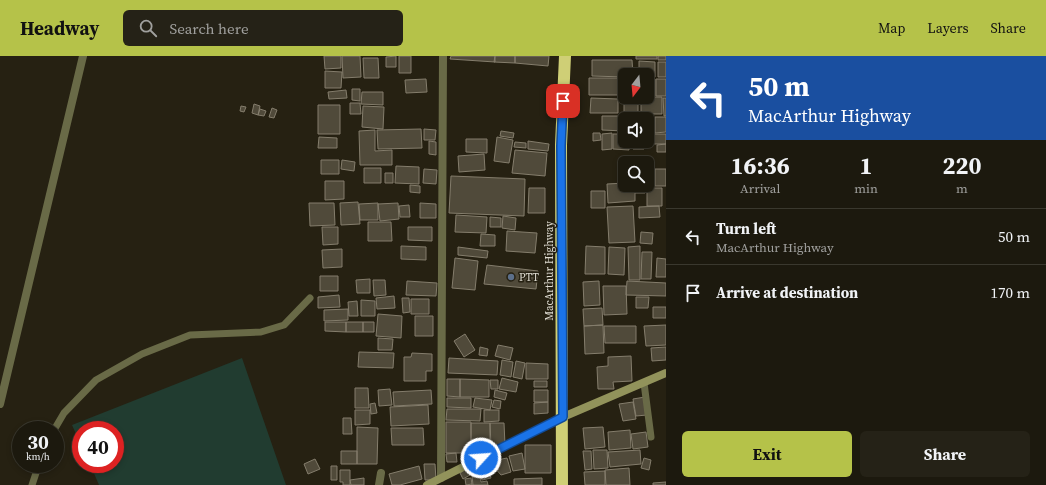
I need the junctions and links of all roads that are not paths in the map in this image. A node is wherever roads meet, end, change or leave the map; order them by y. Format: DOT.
graph roads {
  1 [pos="83,56"];
  2 [pos="443,56"];
  3 [pos="565,56"];
  4 [pos="310,298"];
  5 [pos="666,373"];
  6 [pos="644,383"];
  7 [pos="0,404"];
  8 [pos="563,417"];
  9 [pos="59,421"];
  10 [pos="651,437"];
  11 [pos="35,473"];
  12 [pos="381,474"];
  13 [pos="440,478"];
  14 [pos="32,485"];
  15 [pos="378,485"];
  16 [pos="427,485"];
  17 [pos="562,485"];
  1 -- 7 [label="street"];
  2 -- 13 [label="street"];
  3 -- 8 [label="highway, MacArthur Highway"];
  4 -- 9 [label="lane"];
  5 -- 6 [label="street"];
  6 -- 8 [label="street"];
  6 -- 10 [label="lane"];
  8 -- 13 [label="street"];
  8 -- 17 [label="highway, MacArthur Highway"];
  11 -- 14 [label="lane"];
  12 -- 15 [label="street"];
  13 -- 16 [label="street"];
}
